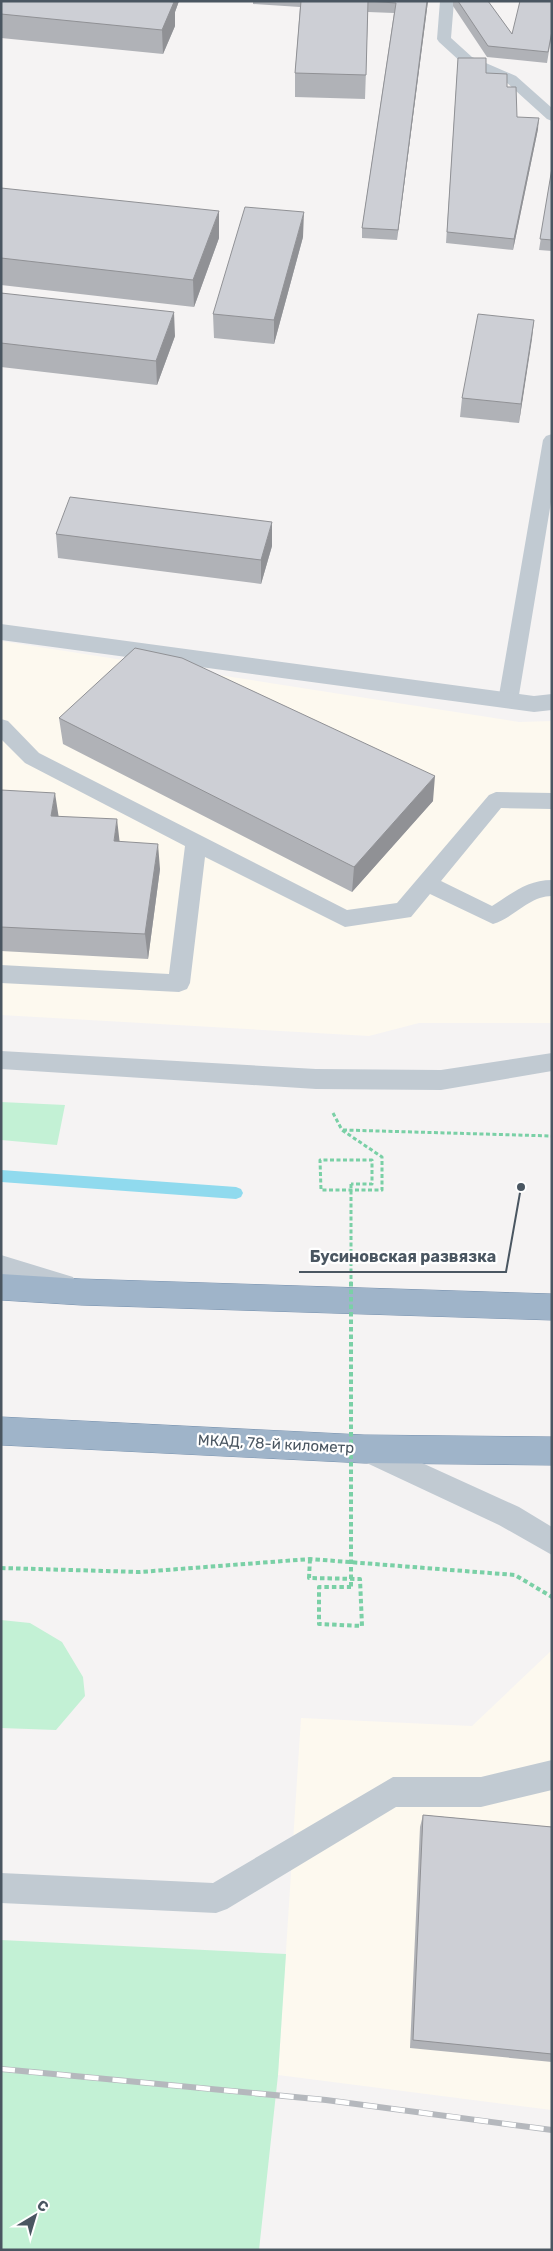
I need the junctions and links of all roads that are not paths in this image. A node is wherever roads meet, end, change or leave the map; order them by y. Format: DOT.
graph roads {
  1 [pos="447,1"];
  2 [pos="552,116"];
  3 [pos="552,440"];
  4 [pos="1,632"];
  5 [pos="508,701"];
  6 [pos="552,702"];
  7 [pos="1,726"];
  8 [pos="552,801"];
  9 [pos="196,843"];
  10 [pos="426,883"];
  11 [pos="552,888"];
  12 [pos="1,974"];
  13 [pos="1,1060"];
  14 [pos="552,1062"];
  15 [pos="1,1268"];
  16 [pos="1,1287"];
  17 [pos="81,1292"];
  18 [pos="552,1307"];
  19 [pos="1,1431"];
  20 [pos="364,1449"];
  21 [pos="552,1451"];
  22 [pos="552,1542"];
  23 [pos="552,1774"];
  24 [pos="1,1888"];
  1 -- 2 [label="lane"];
  3 -- 5 [label="lane"];
  4 -- 5 [label="street"];
  5 -- 6 [label="street"];
  7 -- 9 [label="lane"];
  8 -- 10 [label="lane"];
  9 -- 10 [label="lane"];
  9 -- 12 [label="lane"];
  10 -- 11 [label="lane"];
  13 -- 14 [label="lane"];
  15 -- 17 [label="street"];
  16 -- 17 [label="highway"];
  17 -- 18 [label="highway"];
  19 -- 20 [label="highway, МКАД, 78-й километр"];
  20 -- 21 [label="highway, МКАД, 78-й километр"];
  20 -- 22 [label="lane"];
  23 -- 24 [label="lane"];
}
